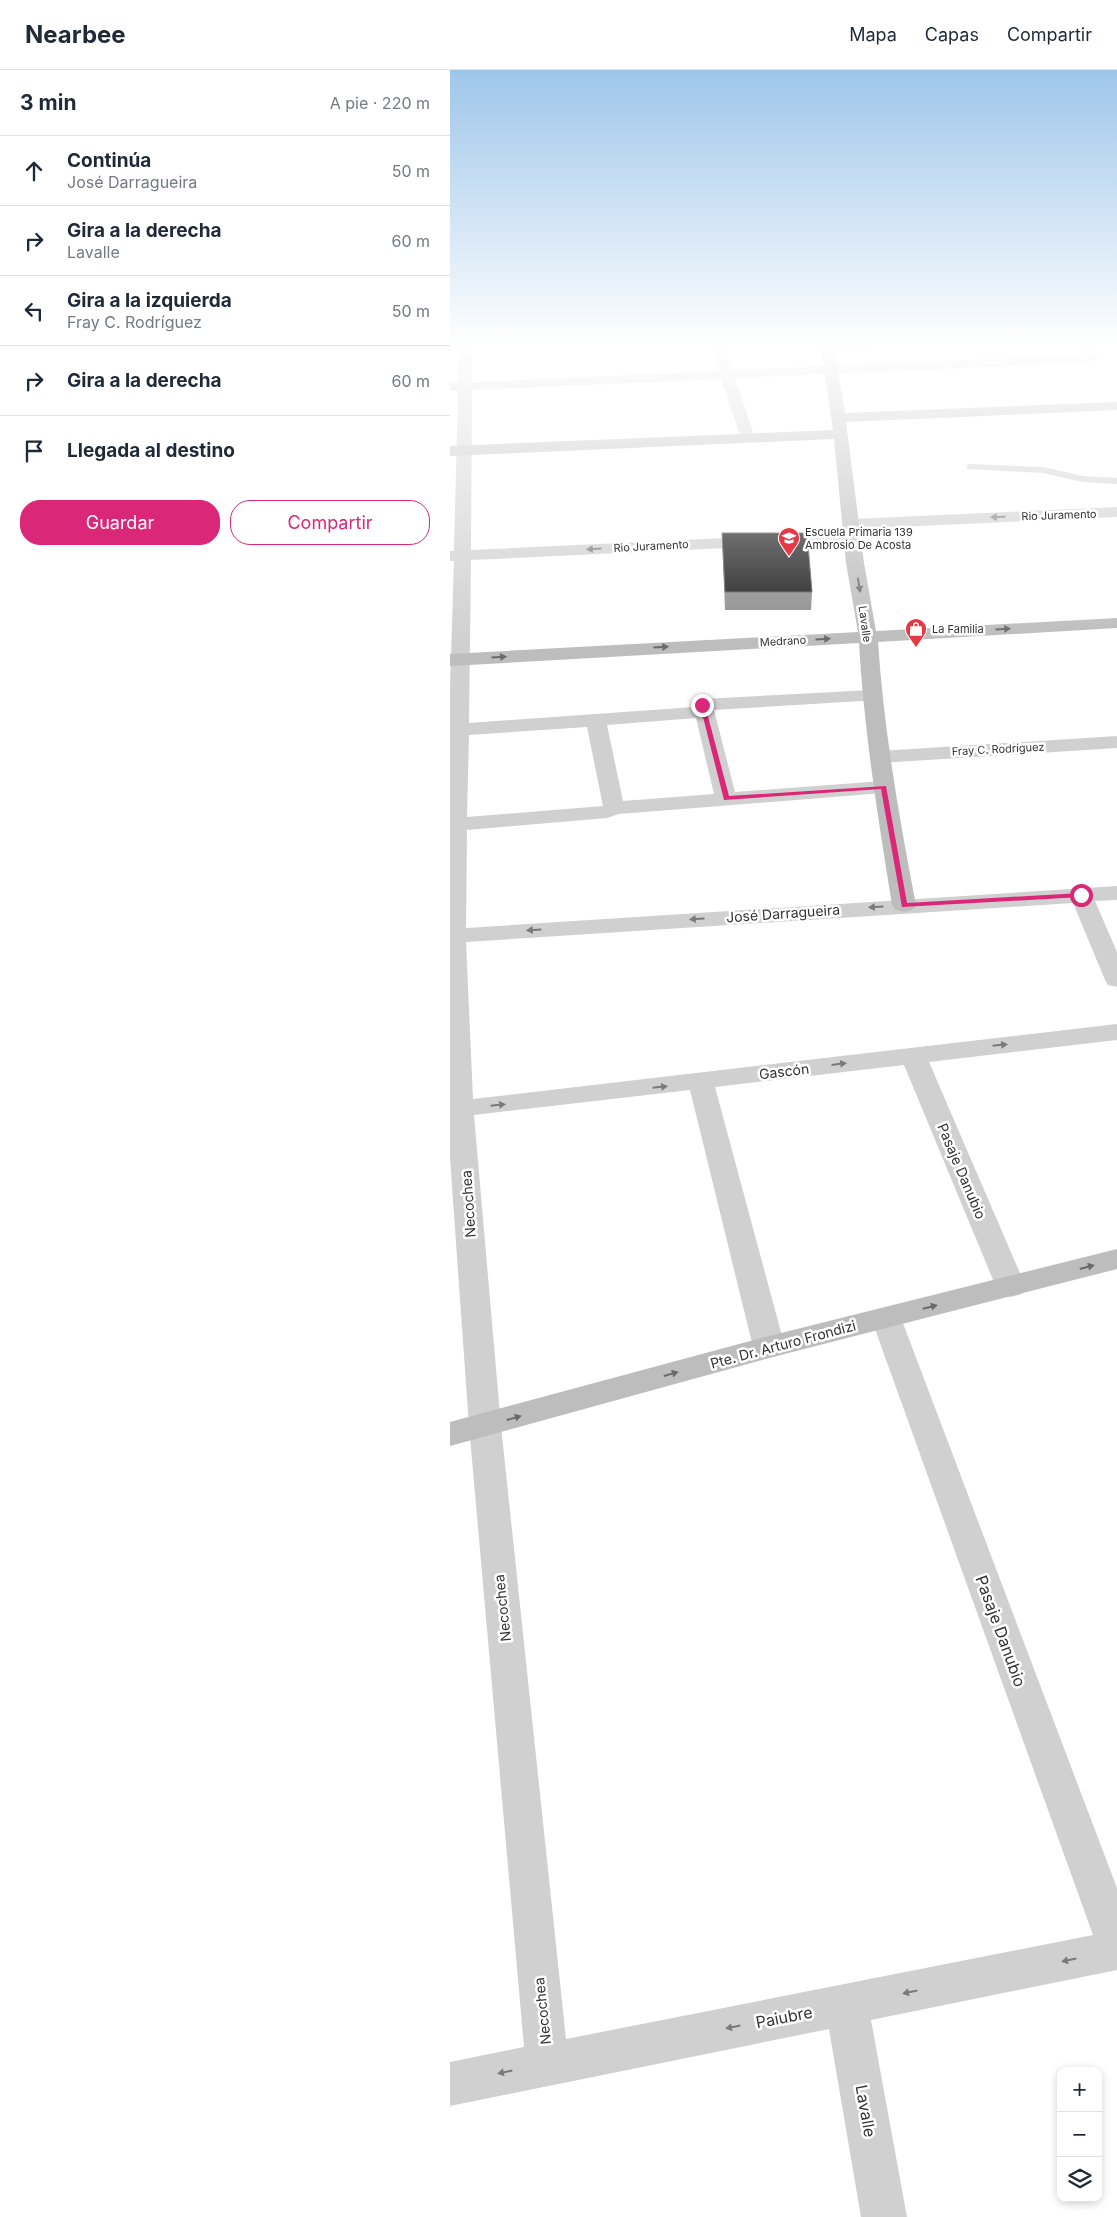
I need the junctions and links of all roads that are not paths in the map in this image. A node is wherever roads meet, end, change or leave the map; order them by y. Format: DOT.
graph roads {
  1 [pos="632,443"];
  2 [pos="842,443"];
  3 [pos="457,451"];
  4 [pos="970,467"];
  5 [pos="1117,481"];
  6 [pos="1117,512"];
  7 [pos="852,530"];
  8 [pos="456,556"];
  9 [pos="1117,623"];
  10 [pos="868,637"];
  11 [pos="454,660"];
  12 [pos="872,696"];
  13 [pos="704,712"];
  14 [pos="596,720"];
  15 [pos="456,724"];
  16 [pos="1117,742"];
  17 [pos="880,757"];
  18 [pos="883,787"];
  19 [pos="726,798"];
  20 [pos="614,808"];
  21 [pos="455,822"];
  22 [pos="1117,893"];
  23 [pos="1081,895"];
  24 [pos="904,905"];
  25 [pos="452,935"];
  26 [pos="1117,980"];
  27 [pos="1117,1032"];
  28 [pos="913,1055"];
  29 [pos="701,1082"];
  30 [pos="455,1109"];
  31 [pos="1117,1259"];
  32 [pos="1011,1287"];
  33 [pos="886,1318"];
  34 [pos="769,1347"];
  35 [pos="484,1426"];
  36 [pos="450,1434"];
  37 [pos="1117,1943"];
  38 [pos="1117,1950"];
  39 [pos="847,2005"];
  40 [pos="547,2063"];
  41 [pos="450,2084"];
  42 [pos="884,2217"];
  1 -- 3 [label="street"];
  2 -- 7 [label="street, Lavalle"];
  3 -- 8 [label="street, Necochea"];
  4 -- 5 [label="lane"];
  6 -- 7 [label="street, Rio Juramento, one-way"];
  7 -- 8 [label="street, Rio Juramento, one-way"];
  7 -- 10 [label="street, Lavalle, one-way"];
  8 -- 11 [label="street, Necochea"];
  10 -- 9 [label="street, Medrano, one-way"];
  11 -- 10 [label="street, Medrano, one-way"];
  10 -- 12 [label="street, Lavalle"];
  11 -- 15 [label="street, Necochea"];
  12 -- 13 [label="street"];
  12 -- 17 [label="street, Lavalle"];
  13 -- 14 [label="street"];
  13 -- 19 [label="street"];
  14 -- 15 [label="street"];
  14 -- 20 [label="street"];
  15 -- 21 [label="street, Necochea"];
  16 -- 17 [label="street, Fray C. Rodríguez"];
  17 -- 18 [label="street, Lavalle"];
  18 -- 19 [label="street"];
  18 -- 24 [label="street, Lavalle"];
  19 -- 20 [label="street"];
  20 -- 21 [label="street"];
  21 -- 25 [label="street, Necochea"];
  22 -- 23 [label="street, José Darragueira"];
  23 -- 24 [label="street, José Darragueira"];
  23 -- 26 [label="street"];
  24 -- 25 [label="street, José Darragueira, one-way"];
  25 -- 30 [label="street, Necochea"];
  28 -- 27 [label="street, Gascón, one-way"];
  29 -- 28 [label="street, Gascón, one-way"];
  28 -- 32 [label="street, Pasaje Danubio"];
  30 -- 29 [label="street, Gascón, one-way"];
  29 -- 34 [label="street"];
  30 -- 35 [label="street, Necochea"];
  32 -- 31 [label="street, Pte. Dr. Arturo Frondizi, one-way"];
  33 -- 32 [label="street, Pte. Dr. Arturo Frondizi, one-way"];
  33 -- 34 [label="street, Pte. Dr. Arturo Frondizi"];
  33 -- 37 [label="street, Pasaje Danubio"];
  35 -- 34 [label="street, Pte. Dr. Arturo Frondizi, one-way"];
  35 -- 36 [label="street, Pte. Dr. Arturo Frondizi"];
  35 -- 40 [label="street, Necochea"];
  38 -- 39 [label="street, Paiubre, one-way"];
  39 -- 40 [label="street, Paiubre, one-way"];
  39 -- 42 [label="street, Lavalle"];
  40 -- 41 [label="street, Paiubre, one-way"];
}
